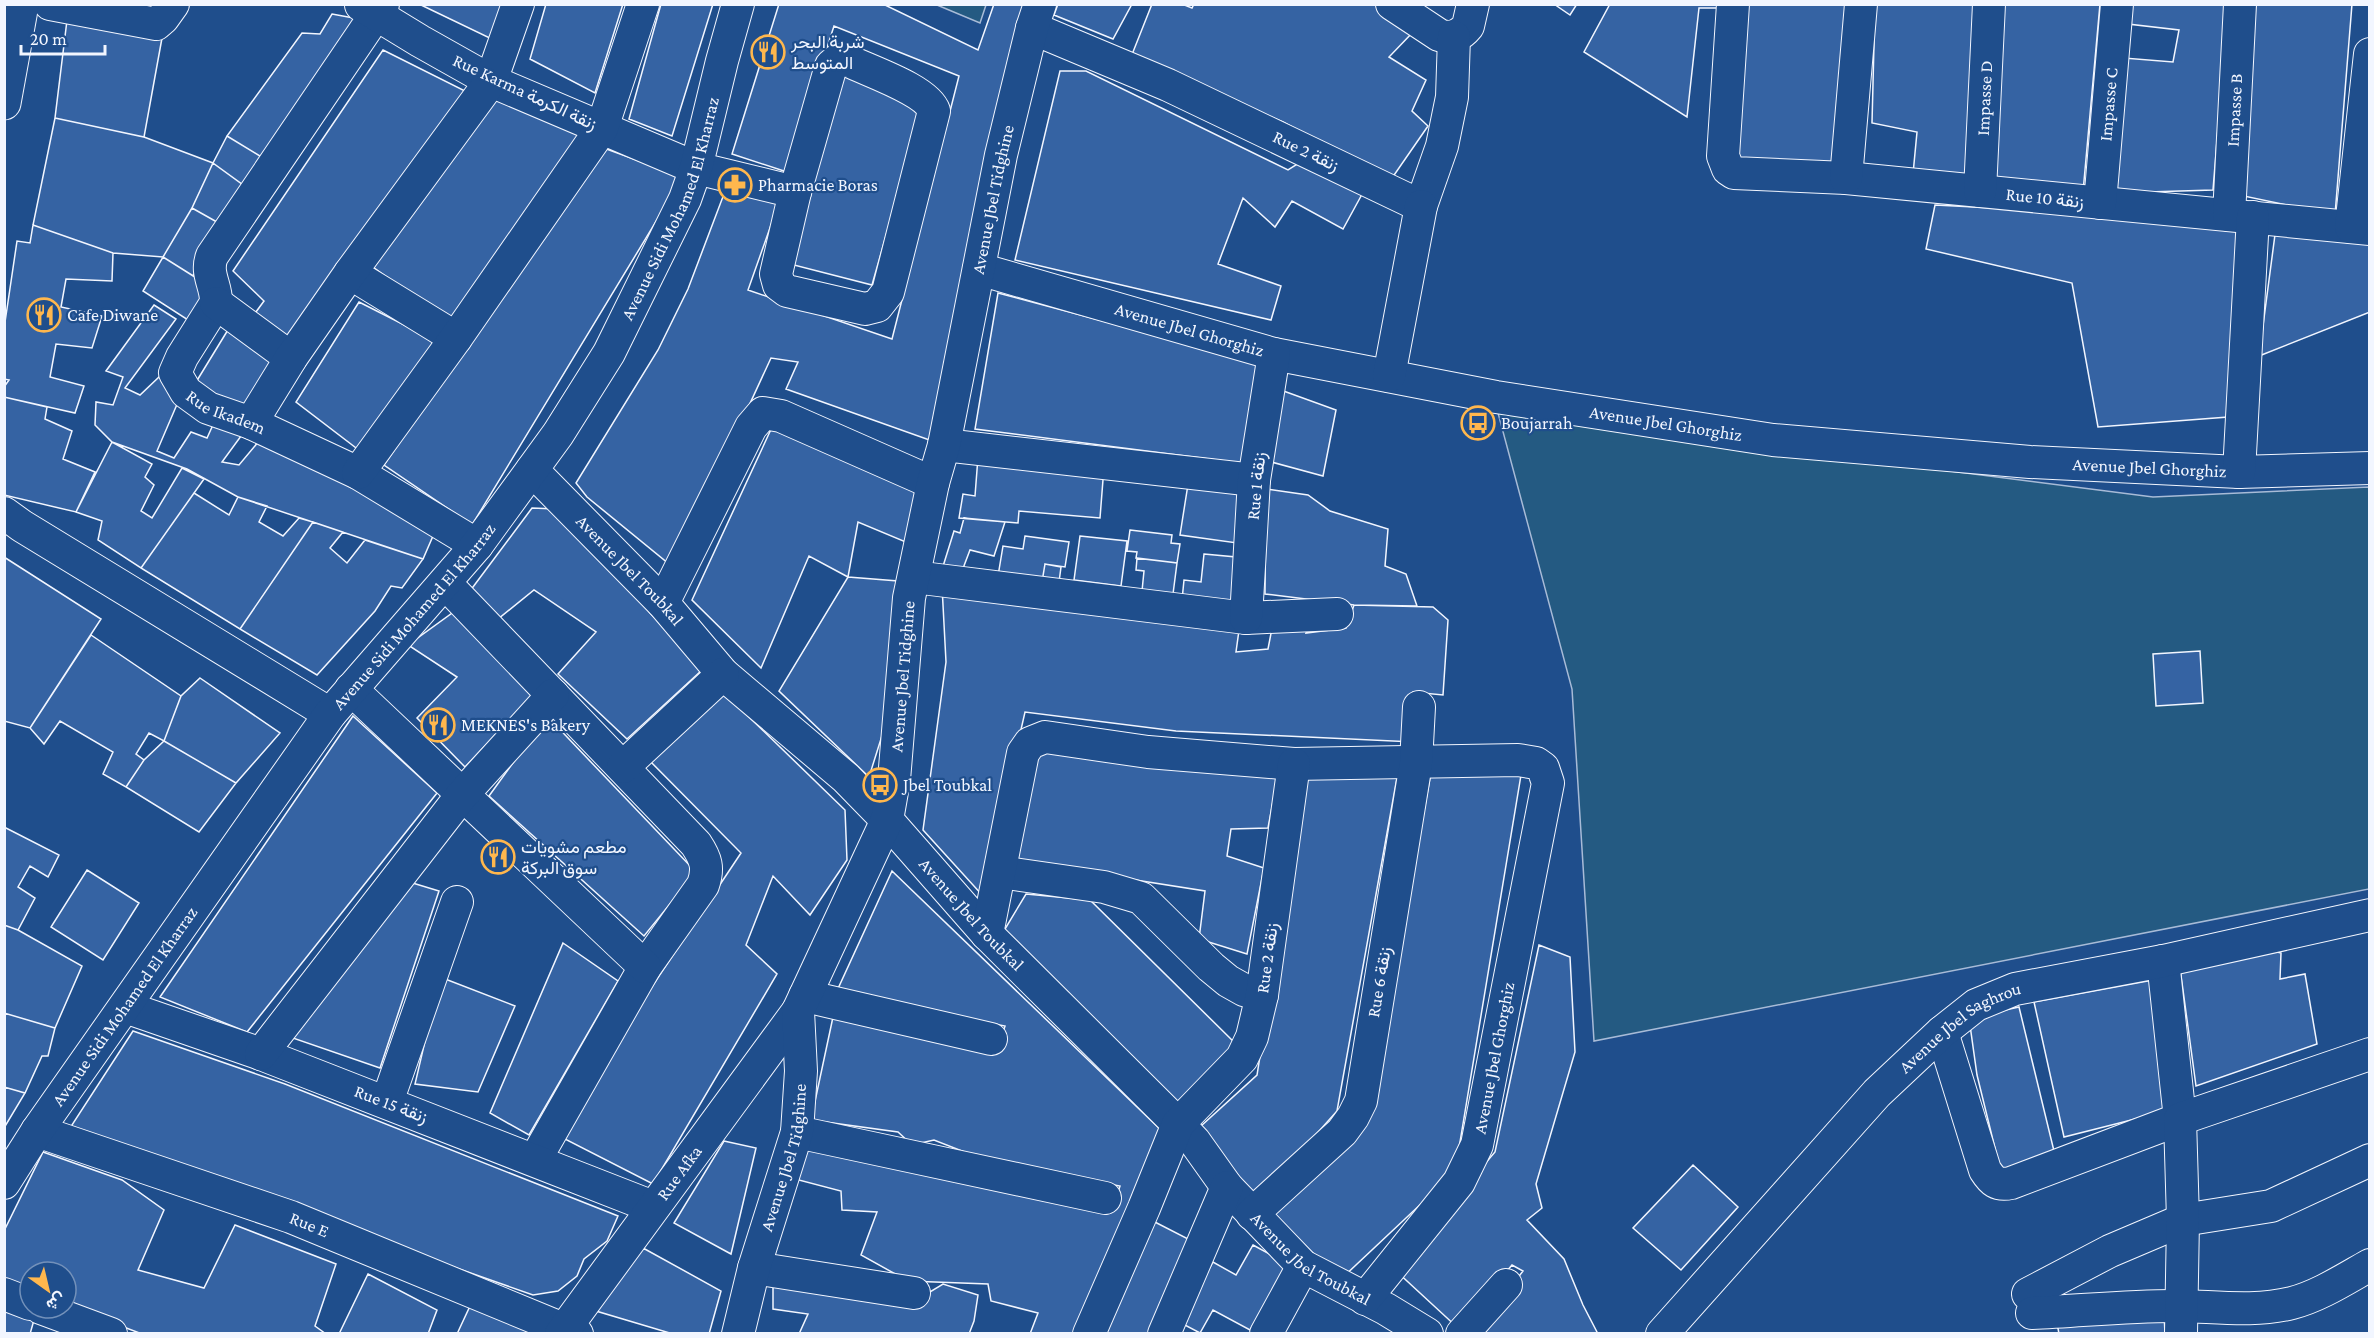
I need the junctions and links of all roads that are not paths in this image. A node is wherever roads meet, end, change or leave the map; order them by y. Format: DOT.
graph roads {
  1 [pos="22,4"];
  2 [pos="50,4"];
  3 [pos="173,4"];
  4 [pos="518,4"];
  5 [pos="643,4"];
  6 [pos="738,4"];
  7 [pos="1392,4"];
  8 [pos="1473,4"];
  9 [pos="1733,4"];
  10 [pos="1861,4"];
  11 [pos="1989,4"];
  12 [pos="2116,4"];
  13 [pos="2240,4"];
  14 [pos="374,8"];
  15 [pos="1036,16"];
  16 [pos="1454,37"];
  17 [pos="2370,54"];
  18 [pos="491,81"];
  19 [pos="4,103"];
  20 [pos="602,128"];
  21 [pos="696,168"];
  22 [pos="1846,178"];
  23 [pos="1980,191"];
  24 [pos="795,192"];
  25 [pos="2100,203"];
  26 [pos="1421,206"];
  27 [pos="2241,216"];
  28 [pos="2360,228"];
  29 [pos="979,269"];
  30 [pos="350,273"];
  31 [pos="216,303"];
  32 [pos="456,338"];
  33 [pos="1274,354"];
  34 [pos="291,358"];
  35 [pos="1389,376"];
  36 [pos="251,423"];
  37 [pos="944,445"];
  38 [pos="2370,468"];
  39 [pos="532,470"];
  40 [pos="2239,472"];
  41 [pos="358,473"];
  42 [pos="1254,480"];
  43 [pos="933,483"];
  44 [pos="10,521"];
  45 [pos="477,545"];
  46 [pos="914,578"];
  47 [pos="445,583"];
  48 [pos="663,603"];
  49 [pos="1337,614"];
  50 [pos="1246,618"];
  51 [pos="723,674"];
  52 [pos="351,688"];
  53 [pos="553,695"];
  54 [pos="1419,707"];
  55 [pos="330,714"];
  56 [pos="1416,763"];
  57 [pos="1294,764"];
  58 [pos="623,767"];
  59 [pos="462,795"];
  60 [pos="887,820"];
  61 [pos="1000,872"];
  62 [pos="457,902"];
  63 [pos="2370,915"];
  64 [pos="987,934"];
  65 [pos="2163,961"];
  66 [pos="645,967"];
  67 [pos="1262,995"];
  68 [pos="801,1004"];
  69 [pos="125,1007"];
  70 [pos="1942,1032"];
  71 [pos="991,1039"];
  72 [pos="261,1054"];
  73 [pos="2370,1054"];
  74 [pos="387,1102"];
  75 [pos="2180,1119"];
  76 [pos="1178,1124"];
  77 [pos="37,1131"];
  78 [pos="797,1132"];
  79 [pos="535,1160"];
  80 [pos="2370,1160"];
  81 [pos="4,1183"];
  82 [pos="1227,1187"];
  83 [pos="1105,1198"];
  84 [pos="653,1208"];
  85 [pos="1252,1214"];
  86 [pos="2183,1220"];
  87 [pos="2370,1265"];
  88 [pos="1303,1266"];
  89 [pos="754,1268"];
  90 [pos="1506,1285"];
  91 [pos="914,1293"];
  92 [pos="4,1294"];
  93 [pos="1365,1299"];
  94 [pos="18,1302"];
  95 [pos="2030,1304"];
  96 [pos="61,1320"];
  97 [pos="2182,1320"];
  98 [pos="567,1332"];
  99 [pos="111,1334"];
  100 [pos="738,1334"];
  101 [pos="1089,1334"];
  102 [pos="1164,1334"];
  103 [pos="1266,1334"];
  104 [pos="1426,1334"];
  105 [pos="1462,1334"];
  106 [pos="1662,1334"];
  1 -- 19 [label="main road"];
  2 -- 3 [label="street"];
  4 -- 18 [label="street"];
  5 -- 20 [label="street"];
  6 -- 21 [label="street, Avenue Sidi Mohamed El Kharraz"];
  7 -- 16 [label="street"];
  8 -- 16 [label="street"];
  9 -- 22 [label="street, Rue 10 زنقة"];
  10 -- 22 [label="street"];
  11 -- 23 [label="street, Impasse D"];
  12 -- 25 [label="street, Impasse C"];
  13 -- 27 [label="street, Impasse B"];
  14 -- 18 [label="street, Rue Karma زنقة الكرمة"];
  14 -- 31 [label="street"];
  15 -- 26 [label="street, Rue 2 زنقة"];
  15 -- 29 [label="street, Avenue Jbel Tidghine"];
  16 -- 26 [label="street"];
  17 -- 28 [label="street"];
  18 -- 20 [label="street, Rue Karma زنقة الكرمة"];
  18 -- 30 [label="street"];
  20 -- 21 [label="street, Rue Karma زنقة الكرمة"];
  20 -- 32 [label="street"];
  21 -- 24 [label="street, Rue Karma زنقة الكرمة"];
  21 -- 39 [label="street, Avenue Sidi Mohamed El Kharraz"];
  22 -- 23 [label="street, Rue 10 زنقة"];
  23 -- 25 [label="street, Rue 10 زنقة"];
  24 -- 24 [label="street"];
  25 -- 27 [label="street, Rue 10 زنقة"];
  26 -- 35 [label="street"];
  27 -- 28 [label="street, Rue 10 زنقة"];
  27 -- 40 [label="street, Impasse B"];
  29 -- 33 [label="street, Avenue Jbel Ghorghiz"];
  29 -- 37 [label="street, Avenue Jbel Tidghine"];
  30 -- 32 [label="street"];
  30 -- 34 [label="street"];
  31 -- 34 [label="street"];
  31 -- 36 [label="street, Rue Ikadem"];
  32 -- 41 [label="street"];
  33 -- 35 [label="street, Avenue Jbel Ghorghiz"];
  33 -- 42 [label="street, Rue 1 زنقة"];
  34 -- 36 [label="street"];
  35 -- 40 [label="street, Avenue Jbel Ghorghiz"];
  36 -- 41 [label="street, Rue Ikadem"];
  37 -- 42 [label="street"];
  37 -- 43 [label="street, Avenue Jbel Tidghine"];
  38 -- 40 [label="street, Avenue Jbel Ghorghiz"];
  39 -- 45 [label="street, Avenue Sidi Mohamed El Kharraz"];
  39 -- 48 [label="street, Avenue Jbel Toubkal"];
  41 -- 45 [label="street, Rue Ikadem"];
  42 -- 50 [label="street, Rue 1 زنقة"];
  43 -- 46 [label="street, Avenue Jbel Tidghine"];
  43 -- 48 [label="street"];
  44 -- 55 [label="street"];
  45 -- 47 [label="street, Avenue Sidi Mohamed El Kharraz"];
  46 -- 50 [label="street"];
  46 -- 60 [label="street, Avenue Jbel Tidghine"];
  47 -- 52 [label="street, Avenue Sidi Mohamed El Kharraz"];
  47 -- 53 [label="street"];
  48 -- 51 [label="street, Avenue Jbel Toubkal"];
  49 -- 50 [label="street"];
  51 -- 58 [label="street"];
  51 -- 60 [label="street, Avenue Jbel Toubkal"];
  52 -- 55 [label="street, Avenue Sidi Mohamed El Kharraz"];
  52 -- 59 [label="street"];
  53 -- 58 [label="street"];
  53 -- 59 [label="street"];
  54 -- 56 [label="street, Rue 6 زنقة"];
  55 -- 69 [label="street, Avenue Sidi Mohamed El Kharraz"];
  56 -- 57 [label="street"];
  56 -- 85 [label="street, Rue 6 زنقة"];
  56 -- 93 [label="street, Avenue Jbel Ghorghiz"];
  57 -- 61 [label="street"];
  57 -- 67 [label="street, Rue 2 زنقة"];
  58 -- 66 [label="street"];
  59 -- 66 [label="street"];
  59 -- 72 [label="street"];
  60 -- 64 [label="street, Avenue Jbel Toubkal"];
  60 -- 68 [label="street, Avenue Jbel Tidghine"];
  61 -- 64 [label="street"];
  61 -- 67 [label="street"];
  62 -- 74 [label="street"];
  63 -- 65 [label="street, Avenue Jbel Saghrou"];
  64 -- 76 [label="street, Avenue Jbel Toubkal"];
  65 -- 70 [label="street, Avenue Jbel Saghrou"];
  65 -- 75 [label="street"];
  66 -- 79 [label="street"];
  67 -- 76 [label="street, Rue 2 زنقة"];
  68 -- 71 [label="street"];
  68 -- 78 [label="street, Avenue Jbel Tidghine"];
  68 -- 84 [label="street, Rue Afka"];
  69 -- 72 [label="street, Rue 15 زنقة"];
  69 -- 77 [label="street, Avenue Sidi Mohamed El Kharraz"];
  70 -- 75 [label="street"];
  70 -- 106 [label="street, Avenue Jbel Saghrou"];
  72 -- 74 [label="street, Rue 15 زنقة"];
  73 -- 75 [label="street"];
  74 -- 79 [label="street, Rue 15 زنقة"];
  75 -- 86 [label="street"];
  76 -- 82 [label="street, Avenue Jbel Toubkal"];
  76 -- 101 [label="street"];
  77 -- 81 [label="street, Avenue Sidi Mohamed El Kharraz"];
  77 -- 98 [label="street, Rue E"];
  78 -- 83 [label="street"];
  78 -- 89 [label="street, Avenue Jbel Tidghine"];
  79 -- 84 [label="street, Rue 15 زنقة"];
  80 -- 86 [label="street"];
  82 -- 85 [label="street, Avenue Jbel Toubkal"];
  82 -- 102 [label="street"];
  84 -- 98 [label="street, Rue Afka"];
  85 -- 88 [label="street, Avenue Jbel Toubkal"];
  86 -- 95 [label="street"];
  86 -- 97 [label="street"];
  87 -- 97 [label="street"];
  88 -- 93 [label="street, Avenue Jbel Toubkal"];
  88 -- 103 [label="street"];
  89 -- 91 [label="street"];
  89 -- 100 [label="street, Avenue Jbel Tidghine"];
  90 -- 105 [label="street"];
  92 -- 94 [label="street"];
  93 -- 104 [label="street, Avenue Jbel Toubkal"];
  95 -- 97 [label="street"];
  96 -- 99 [label="street"];
}
